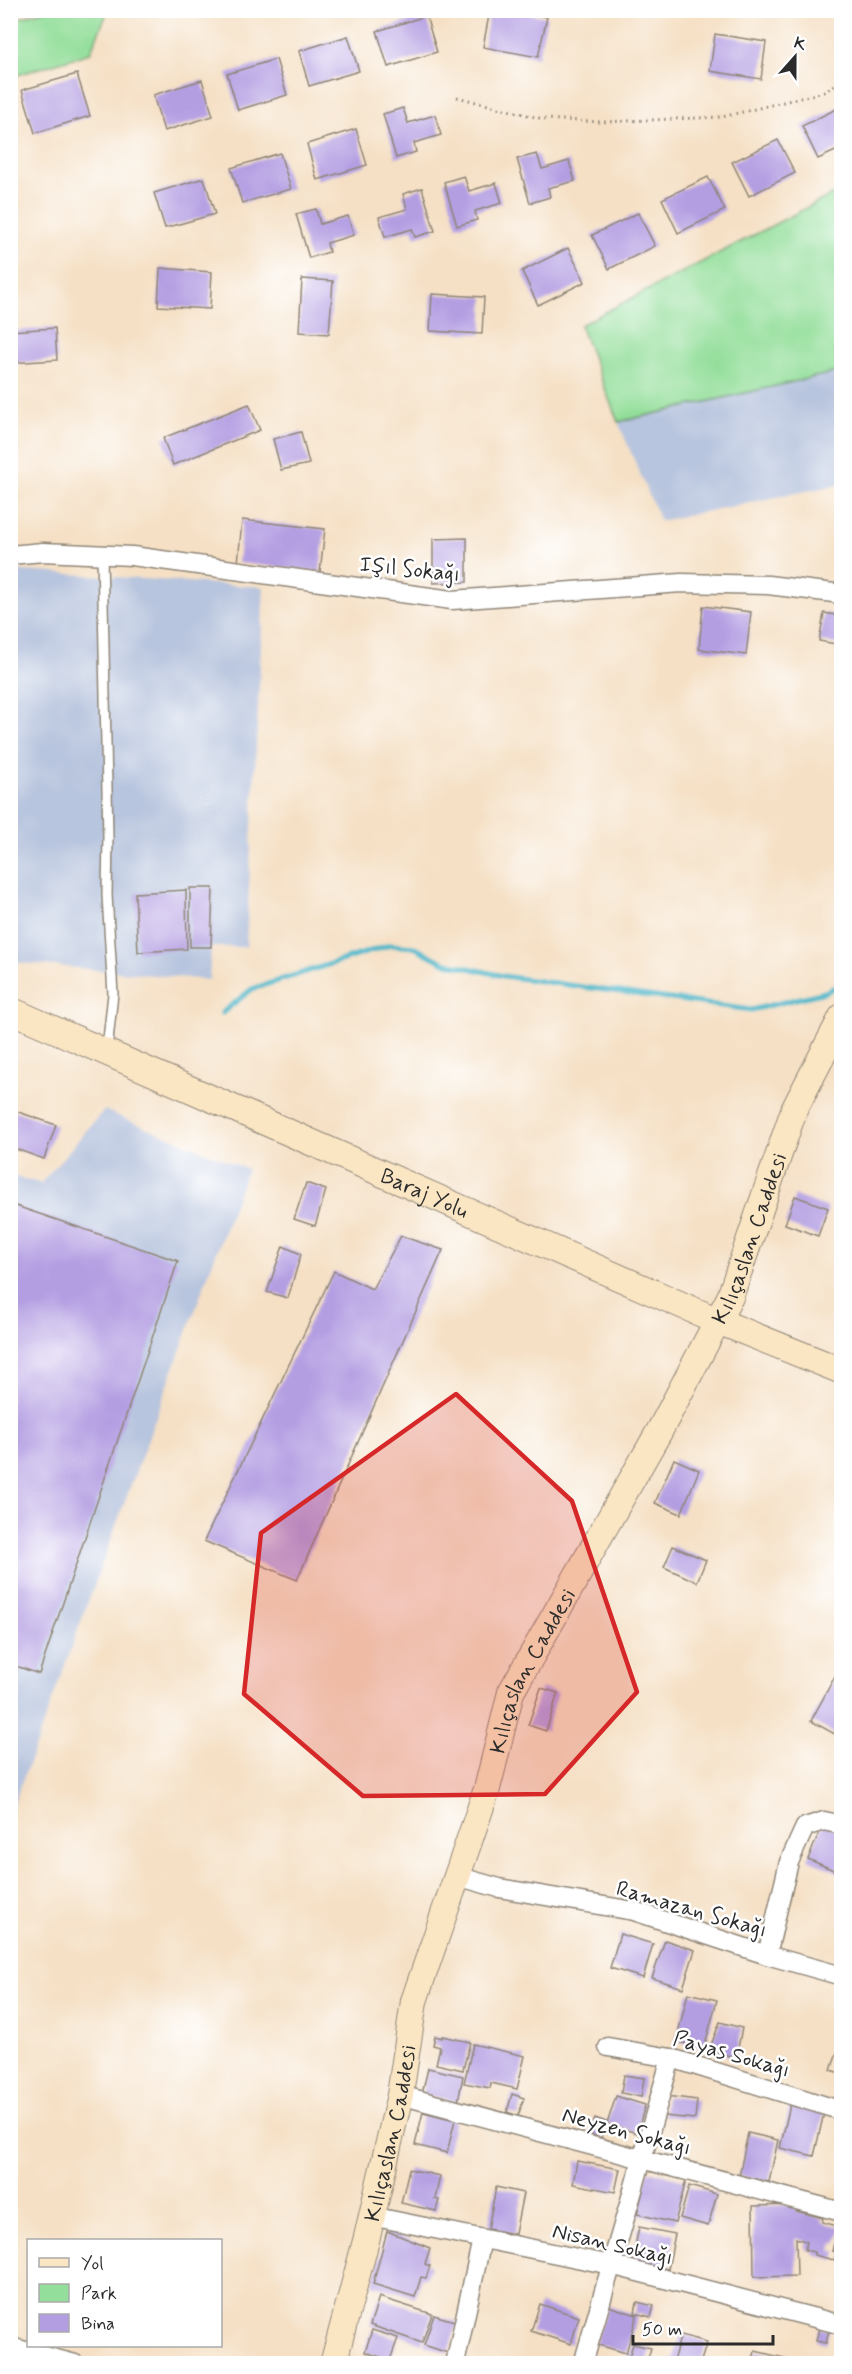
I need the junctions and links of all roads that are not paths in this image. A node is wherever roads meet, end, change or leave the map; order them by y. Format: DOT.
graph roads {
  1 [pos="10,555"];
  2 [pos="102,555"];
  3 [pos="842,594"];
  4 [pos="10,1010"];
  5 [pos="842,1017"];
  6 [pos="103,1051"];
  7 [pos="718,1321"];
  8 [pos="842,1371"];
  9 [pos="842,1825"];
  10 [pos="457,1876"];
  11 [pos="766,1955"];
  12 [pos="842,1976"];
  13 [pos="608,2047"];
  14 [pos="671,2058"];
  15 [pos="400,2095"];
  16 [pos="842,2111"];
  17 [pos="642,2159"];
  18 [pos="842,2212"];
  19 [pos="371,2216"];
  20 [pos="482,2239"];
  21 [pos="611,2265"];
  22 [pos="842,2325"];
  23 [pos="10,2347"];
  24 [pos="585,2363"];
  25 [pos="75,2364"];
  26 [pos="333,2364"];
  27 [pos="455,2364"];
  1 -- 2 [label="street, Işıl Sokağı"];
  2 -- 3 [label="street, Işıl Sokağı"];
  2 -- 6 [label="lane"];
  4 -- 6 [label="street, Baraj Yolu"];
  5 -- 7 [label="street, Kılıçaslan Caddesi"];
  6 -- 7 [label="street, Baraj Yolu"];
  7 -- 8 [label="street, Baraj Yolu"];
  7 -- 10 [label="street, Kılıçaslan Caddesi"];
  9 -- 11 [label="street"];
  10 -- 11 [label="street, Ramazan Sokağı"];
  10 -- 15 [label="street, Kılıçaslan Caddesi"];
  11 -- 12 [label="street, Ramazan Sokağı"];
  13 -- 14 [label="street, Payas Sokağı"];
  14 -- 16 [label="street, Payas Sokağı"];
  14 -- 17 [label="street"];
  15 -- 17 [label="street, Neyzen Sokağı"];
  15 -- 19 [label="street, Kılıçaslan Caddesi"];
  17 -- 18 [label="street, Neyzen Sokağı"];
  17 -- 21 [label="street"];
  19 -- 20 [label="street, Nisan Sokağı"];
  19 -- 26 [label="street, Kılıçaslan Caddesi"];
  20 -- 21 [label="street, Nisan Sokağı"];
  20 -- 27 [label="street"];
  21 -- 22 [label="street, Nisan Sokağı"];
  21 -- 24 [label="street"];
  23 -- 25 [label="street"];
}
